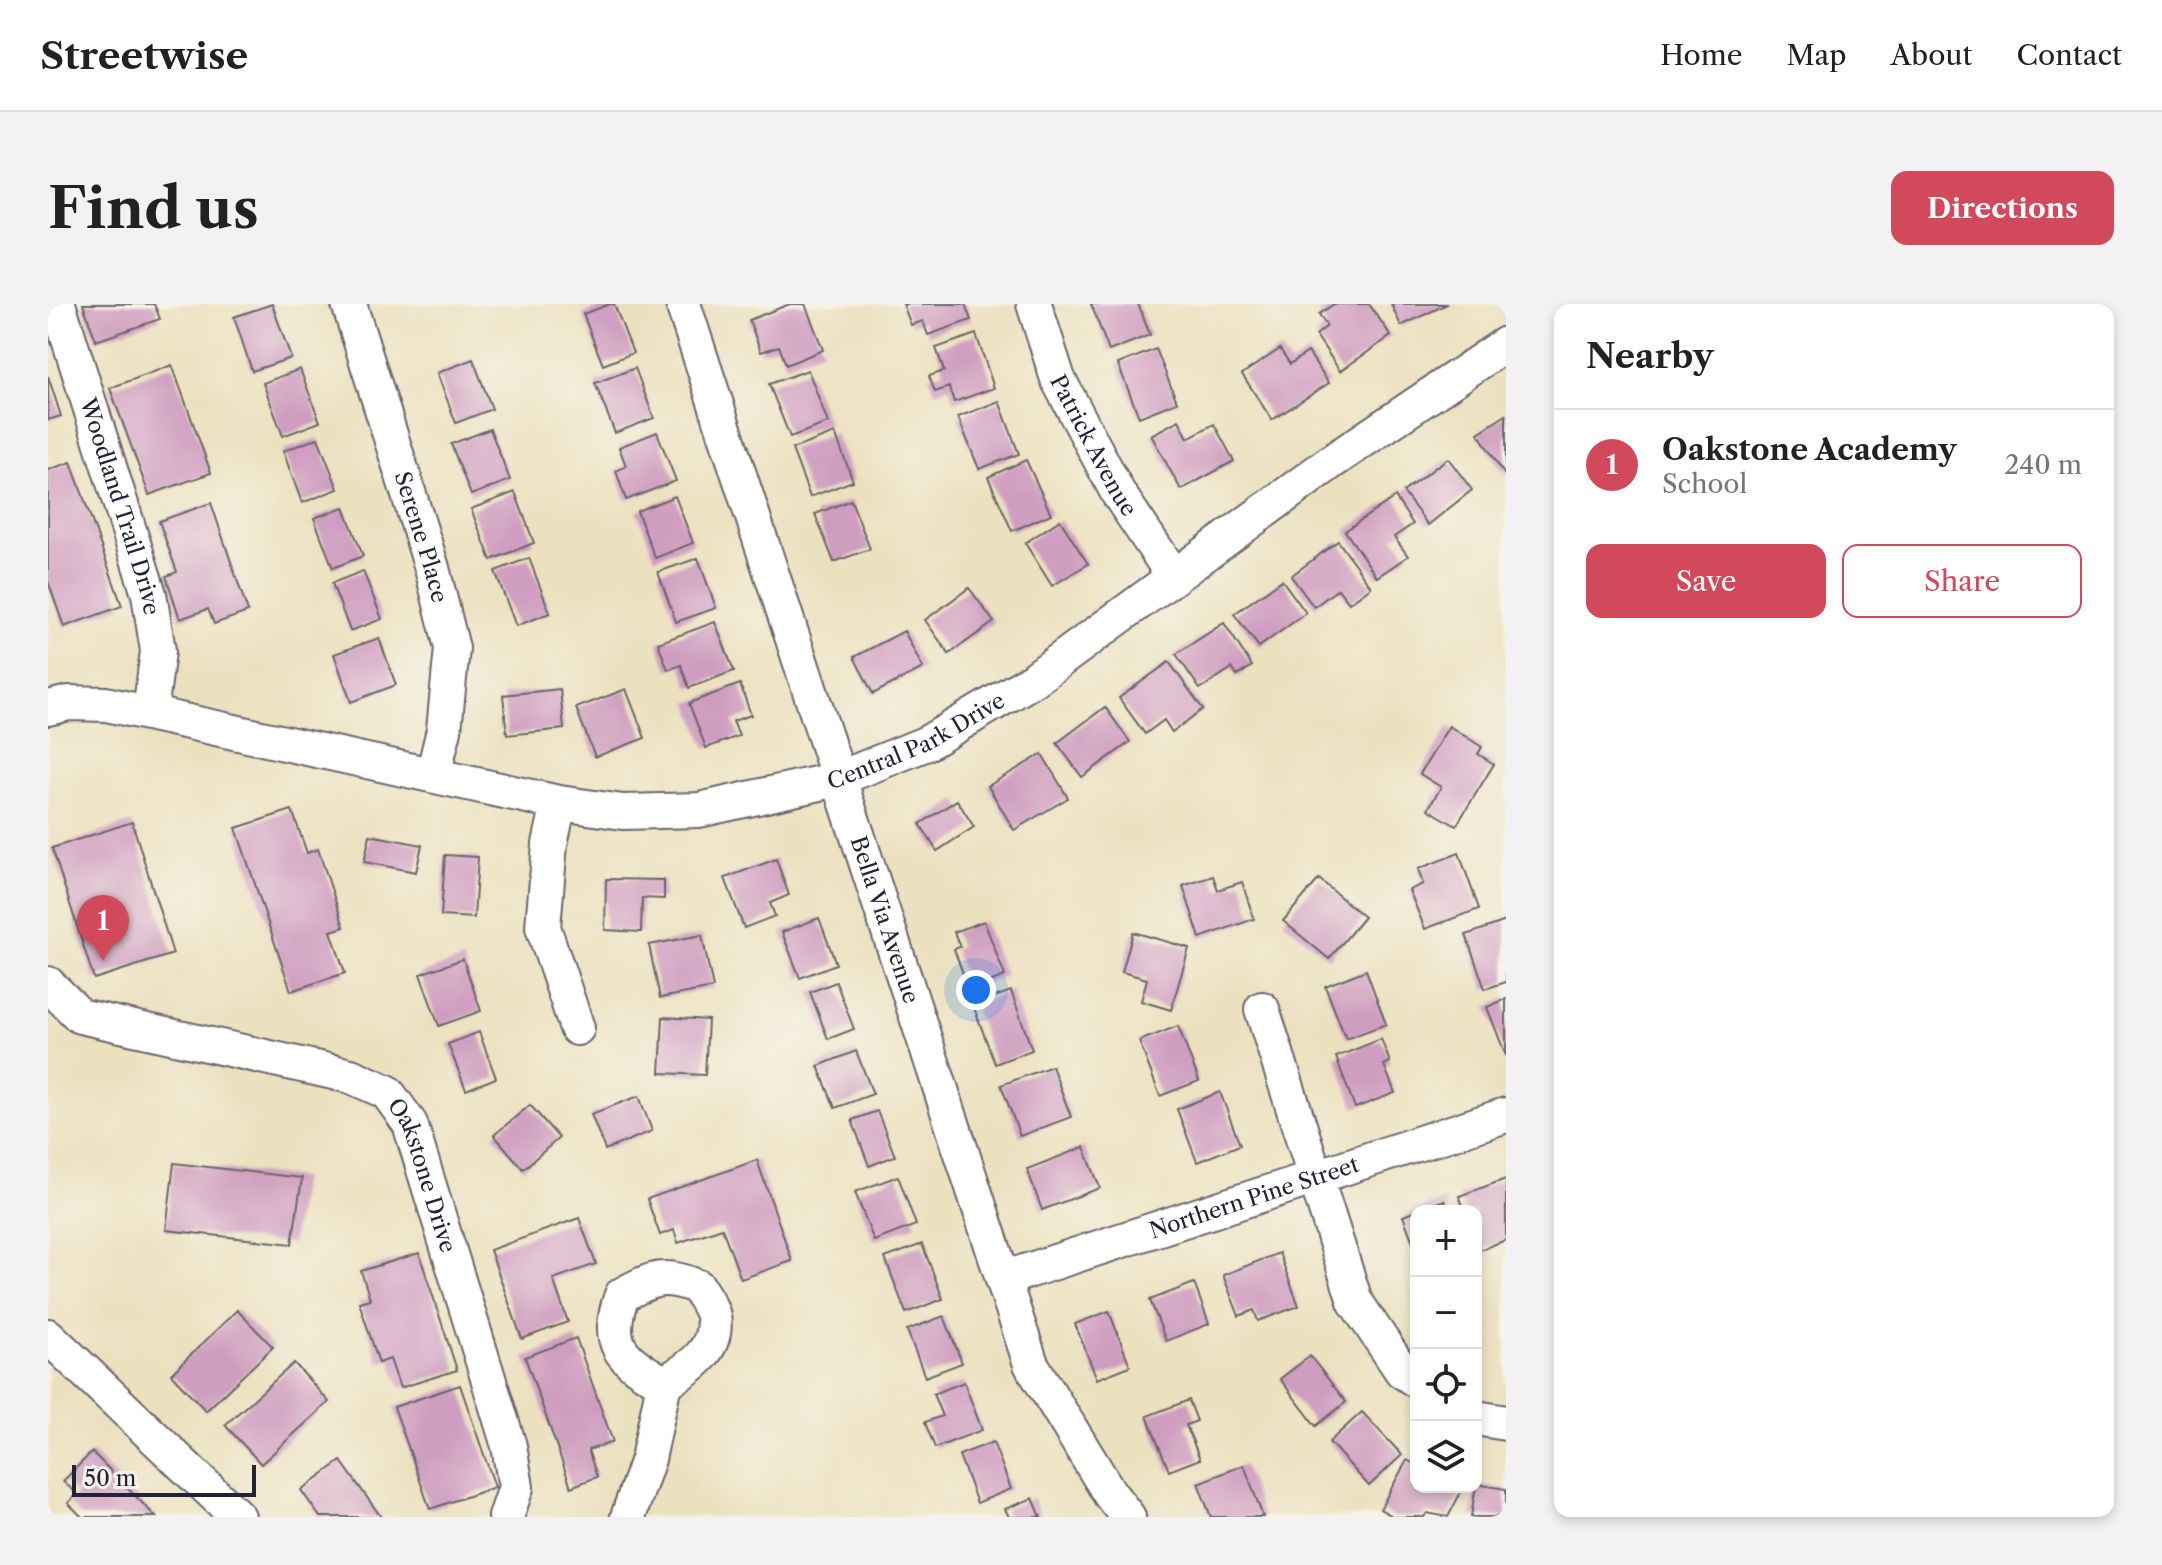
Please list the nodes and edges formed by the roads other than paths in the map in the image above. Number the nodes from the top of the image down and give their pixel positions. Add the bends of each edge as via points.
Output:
1 (58, 304) edge
2 (349, 304) edge
3 (683, 304) edge
4 (1034, 304) edge
5 (1506, 344) edge
6 (1173, 575) junction
7 (48, 708) edge
8 (150, 712) junction
9 (433, 775) junction
10 (838, 779) junction
11 (559, 803) junction
12 (48, 984) edge
13 (1262, 1009) dead end
14 (577, 1028) dead end
15 (1506, 1115) edge
16 (1315, 1178) junction
17 (1003, 1279) junction
18 (48, 1336) edge
19 (1410, 1376) edge
20 (664, 1383) dead end
21 (1482, 1419) edge
22 (1506, 1423) edge
23 (238, 1517) edge
24 (506, 1517) edge
25 (628, 1517) edge
26 (1128, 1517) edge

1 - 8 street, Woodland Trail Drive via 149,594 158,651
2 - 9 street, Serene Place via 452,648 444,730
3 - 10 street, Bella Via Avenue
4 - 6 street, Patrick Avenue via 1058,379 1118,493
5 - 6 street, Central Park Drive
6 - 10 street, Central Park Drive via 1033,680 927,743
7 - 8 street, Central Park Drive via 106,704
8 - 9 street, Central Park Drive
9 - 11 street, Central Park Drive
10 - 11 street, Central Park Drive via 699,810 623,812
10 - 17 street, Bella Via Avenue
11 - 14 street via 543,927
12 - 24 street, Oakstone Drive via 80,1016 351,1076 387,1092 410,1124 509,1446 516,1487
13 - 16 street
15 - 16 street, Northern Pine Street
16 - 17 street, Northern Pine Street
16 - 19 street via 1355,1301
17 - 26 street, Bella Via Avenue via 1031,1364
18 - 23 street
20 - 25 street via 648,1459
21 - 22 street

